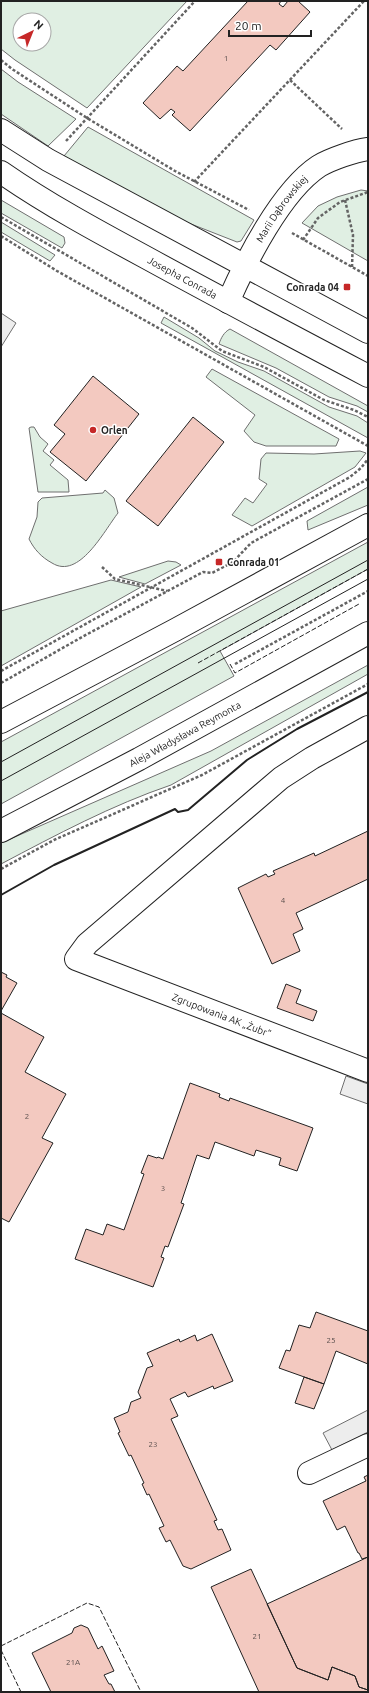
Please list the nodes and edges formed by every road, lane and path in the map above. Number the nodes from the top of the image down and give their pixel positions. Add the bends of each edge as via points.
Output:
1 (195, 1) edge
2 (364, 1) edge
3 (1, 60) edge
4 (290, 80) junction
5 (86, 118) junction
6 (1, 130) edge
7 (366, 149) edge
8 (48, 160) junction
9 (1, 172) edge
10 (194, 182) junction
11 (368, 192) edge
12 (345, 200) junction
13 (1, 217) edge
14 (271, 222) junction
15 (1, 236) edge
16 (303, 240) junction
17 (244, 265) junction
18 (352, 268) junction
19 (368, 276) edge
20 (228, 302) junction
21 (368, 332) edge
22 (368, 376) edge
23 (368, 417) edge
24 (368, 446) edge
25 (368, 459) edge
26 (368, 479) edge
27 (368, 525) edge
28 (102, 567) dead end
29 (152, 587) junction
30 (168, 591) junction
31 (368, 592) edge
32 (368, 633) edge
33 (235, 664) dead end
34 (1, 671) edge
35 (1, 683) edge
36 (368, 684) edge
37 (1, 722) edge
38 (368, 728) edge
39 (1, 831) edge
40 (1, 868) edge
41 (368, 1071) edge
42 (368, 1444) edge
43 (309, 1473) dead end

1 - 5 path
2 - 4 path
3 - 5 path
4 - 7 path
4 - 10 path
5 - 8 path
5 - 10 path
6 - 8 street
7 - 14 street, Marii Dąbrowskiej via 320,165 312,171 297,186
8 - 17 street
9 - 20 street, Josepha Conrada via 23,188 95,230
10 - 14 path
11 - 12 path
12 - 16 path via 318,218
12 - 18 path via 353,235
13 - 23 path via 192,328 222,351 264,367 324,400
14 - 16 path
14 - 17 street, Marii Dąbrowskiej
15 - 24 path via 64,275
16 - 18 path
17 - 20 street, Marii Dąbrowskiej
17 - 21 street
18 - 19 path
20 - 22 street, Josepha Conrada
25 - 29 path via 350,477
26 - 30 path via 251,543 233,562 212,573 203,572
27 - 37 street
28 - 29 path via 115,579
29 - 30 path
29 - 34 path
30 - 35 path
31 - 33 path
32 - 39 street, Aleja Władysława Reymonta via 139,759
36 - 40 path via 202,775 54,840
38 - 41 street, Zgrupowania AK „Żubr” via 281,778 87,944 76,959
42 - 43 street

